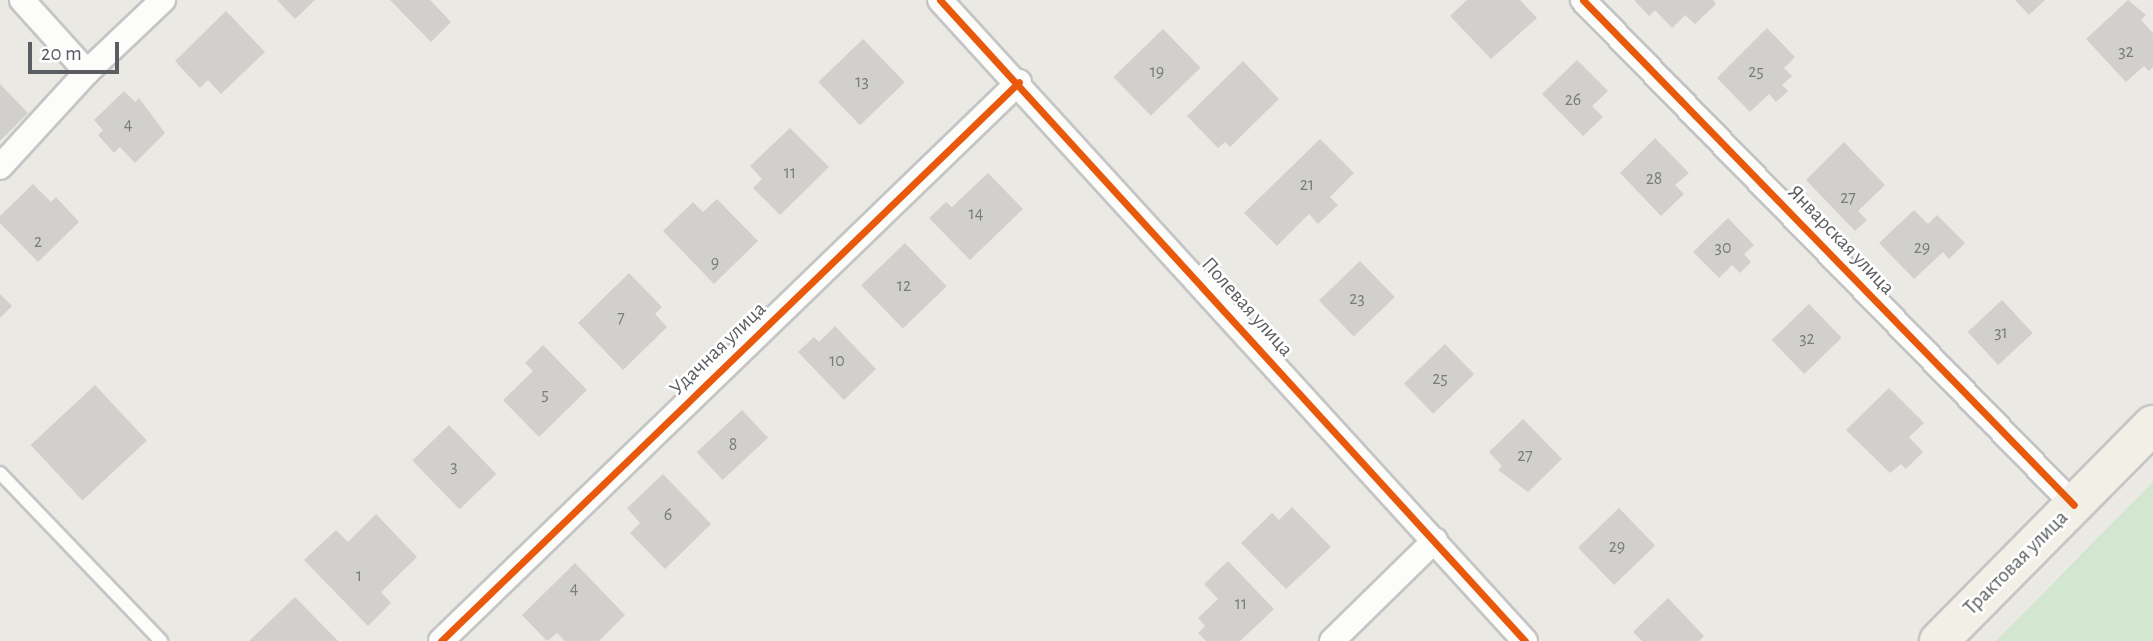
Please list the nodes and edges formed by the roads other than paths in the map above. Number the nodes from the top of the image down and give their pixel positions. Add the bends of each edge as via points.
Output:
1 (22, 0) edge
2 (163, 0) edge
3 (940, 0) edge
4 (1583, 0) edge
5 (87, 72) junction
6 (1019, 82) junction
7 (0, 167) edge
8 (2153, 425) edge
9 (0, 473) edge
10 (2074, 505) junction
11 (1435, 540) junction
12 (161, 641) edge
13 (441, 641) edge
14 (1332, 641) edge
15 (1525, 641) edge
16 (1939, 641) edge

1 - 5 street
2 - 5 street
3 - 6 street, Полевая улица
4 - 10 street, Январская улица
5 - 7 street
6 - 11 street, Полевая улица
6 - 13 street, Удачная улица
8 - 10 main road, Трактовая улица
9 - 12 lane
10 - 16 main road, Трактовая улица
11 - 14 street
11 - 15 street, Полевая улица

